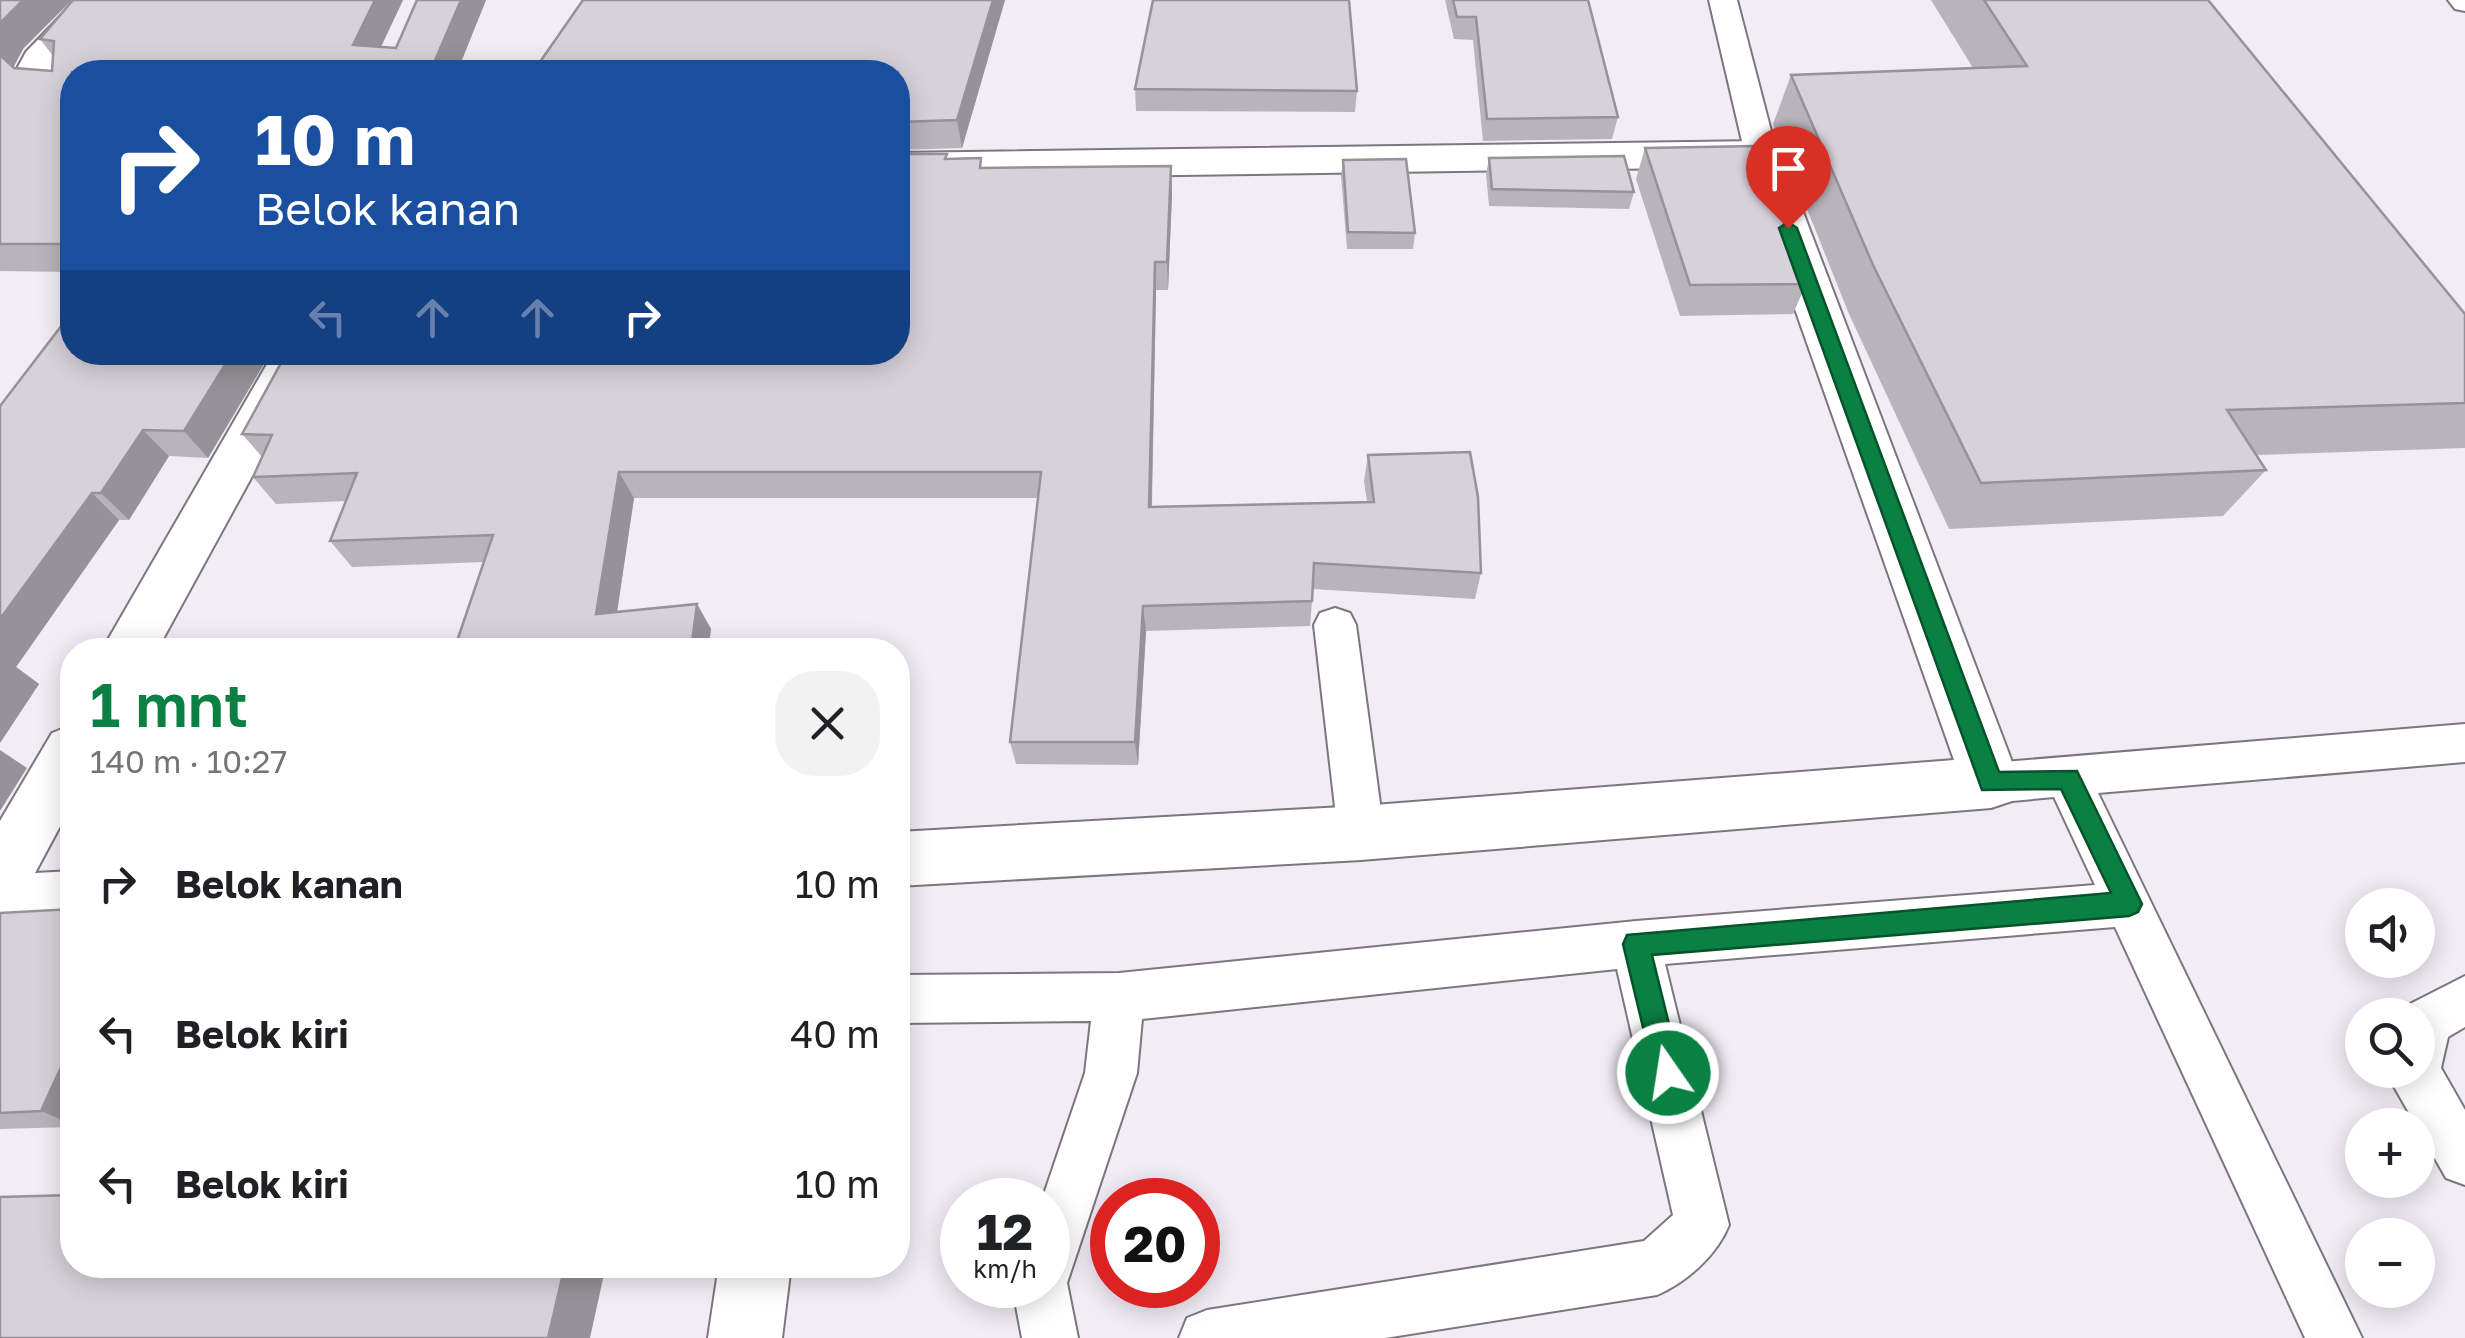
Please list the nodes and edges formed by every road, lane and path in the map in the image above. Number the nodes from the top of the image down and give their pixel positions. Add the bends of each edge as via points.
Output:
1 (96, 0) edge
2 (1724, 0) edge
3 (60, 84) edge
4 (1761, 154) junction
5 (910, 166) edge
6 (290, 365) edge
7 (1335, 625) dead end
8 (136, 638) edge
9 (2465, 743) edge
10 (60, 771) edge
11 (2068, 778) junction
12 (1991, 783) junction
13 (1361, 833) junction
14 (910, 858) edge
15 (0, 878) edge
16 (60, 900) edge
17 (0, 902) edge
18 (2129, 904) junction
19 (1636, 944) junction
20 (910, 998) edge
21 (1119, 998) junction
22 (2465, 1000) edge
23 (2435, 1017) edge
24 (2421, 1088) edge
25 (2465, 1158) edge
26 (1070, 1197) edge
27 (754, 1278) edge
28 (1044, 1308) edge
29 (744, 1338) edge
30 (1050, 1338) edge
31 (1206, 1338) edge
32 (2334, 1338) edge

1 - 3 street via 33,74
2 - 4 lane
4 - 5 street
4 - 12 street
6 - 8 street
7 - 13 lane
9 - 11 lane
10 - 15 street
11 - 12 lane
11 - 18 lane
12 - 13 street
13 - 14 street
16 - 17 street
18 - 19 lane
18 - 32 lane
19 - 21 lane
19 - 31 lane via 1702,1225 1657,1267
20 - 21 lane
21 - 26 lane via 1111,1073
22 - 23 lane
24 - 25 lane
27 - 29 street
28 - 30 lane

